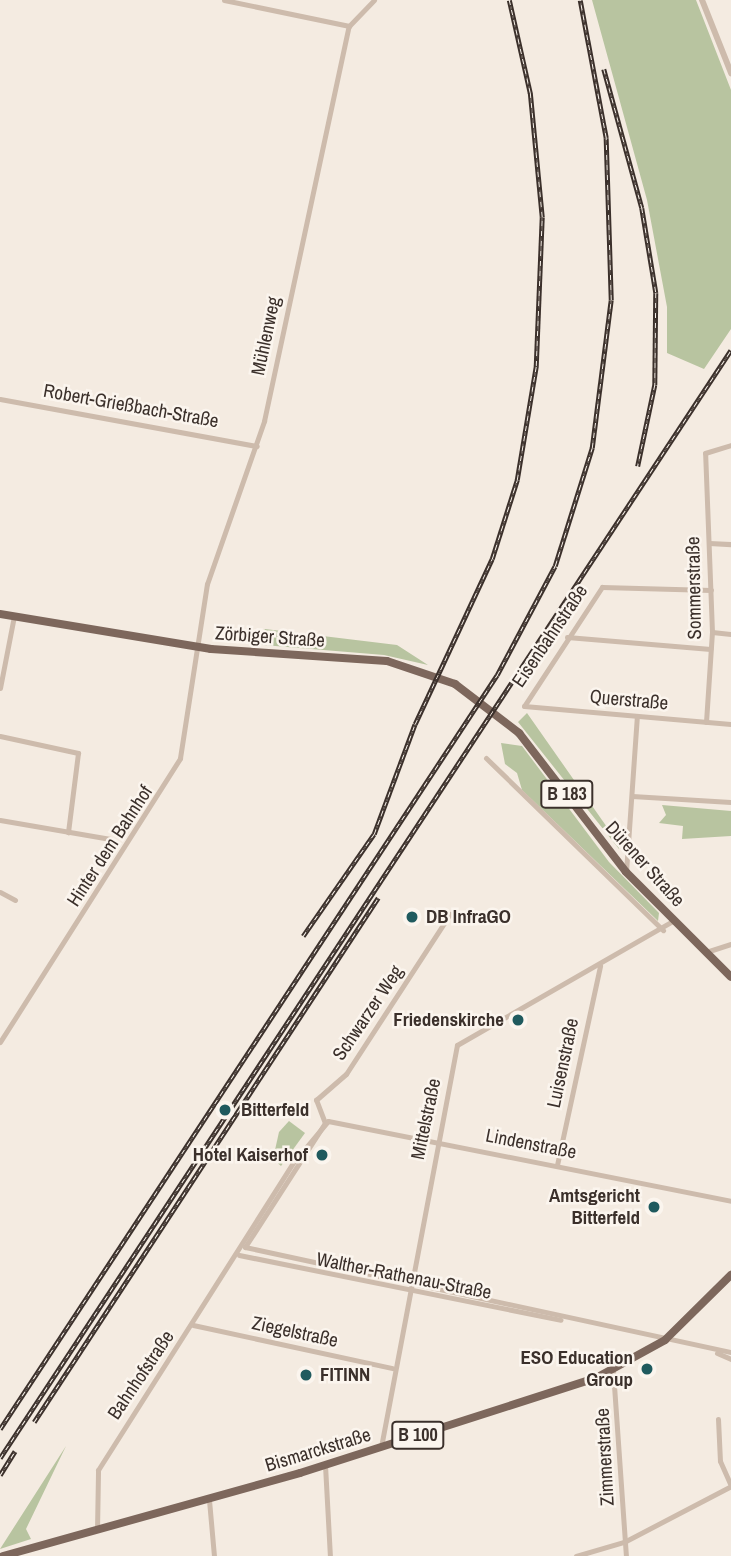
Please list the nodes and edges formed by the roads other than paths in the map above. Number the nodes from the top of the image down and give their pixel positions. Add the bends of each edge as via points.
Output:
1 (224, 0) edge
2 (374, 0) edge
3 (702, 0) edge
4 (349, 26) junction
5 (731, 72) edge
6 (0, 399) edge
7 (731, 445) edge
8 (257, 446) junction
9 (709, 543) junction
10 (731, 544) edge
11 (711, 590) junction
12 (0, 614) edge
13 (14, 616) junction
14 (712, 632) junction
15 (731, 634) edge
16 (567, 637) junction
17 (200, 648) junction
18 (711, 649) junction
19 (0, 688) edge
20 (524, 706) joint
21 (637, 716) junction
22 (706, 722) junction
23 (731, 724) edge
24 (519, 733) joint
25 (0, 736) edge
26 (486, 758) dead end
27 (632, 796) junction
28 (731, 802) edge
29 (0, 820) edge
30 (68, 832) junction
31 (110, 839) dead end
32 (629, 848) junction
33 (613, 856) junction
34 (626, 872) junction
35 (0, 892) edge
36 (15, 900) dead end
37 (450, 914) dead end
38 (674, 920) junction
39 (663, 930) junction
40 (731, 944) edge
41 (706, 952) junction
42 (600, 966) junction
43 (731, 976) edge
44 (0, 1042) edge
45 (325, 1123) junction
46 (438, 1141) junction
47 (557, 1166) junction
48 (731, 1201) edge
49 (245, 1247) junction
50 (239, 1255) junction
51 (731, 1275) edge
52 (407, 1289) junction
53 (193, 1325) junction
54 (665, 1340) junction
55 (714, 1351) junction
56 (731, 1352) edge
57 (731, 1359) edge
58 (392, 1368) junction
59 (613, 1371) junction
60 (718, 1419) dead end
61 (381, 1447) junction
62 (324, 1465) junction
63 (731, 1486) edge
64 (209, 1500) junction
65 (97, 1530) junction
66 (624, 1542) junction
67 (3, 1556) edge
68 (214, 1556) edge
69 (330, 1556) edge
70 (576, 1556) edge
71 (626, 1556) edge

1 - 4 street
2 - 4 street
3 - 5 street
4 - 8 street, Mühlenweg
6 - 8 street, Robert-Grießbach-Straße
7 - 9 street, Sommerstraße via 705,453
8 - 17 street, Mühlenweg via 207,584
9 - 10 street
9 - 11 street, Sommerstraße
11 - 14 street, Sommerstraße
11 - 16 street, Eisenbahnstraße via 607,587 598,590
12 - 13 main road, Zörbiger Straße / B 183
13 - 17 main road, Zörbiger Straße / B 183
13 - 19 street
14 - 15 street
14 - 18 street, Sommerstraße
16 - 18 street
16 - 20 street, Eisenbahnstraße
17 - 24 main road, Zörbiger Straße / B 183 via 411,666 465,689
17 - 44 street, Hinter dem Bahnhof via 172,779
18 - 22 street, Sommerstraße
20 - 21 street, Querstraße
21 - 22 street, Querstraße
21 - 27 street
22 - 23 street, Querstraße
24 - 33 main road, Dürener Straße / B 183
25 - 30 street via 75,750 80,757
26 - 39 street, Dürener Straße
27 - 28 street
27 - 32 street
29 - 30 street
30 - 31 street
32 - 33 street
32 - 34 street
33 - 34 main road, Dürener Straße / B 183
34 - 38 main road, Dürener Straße / B 183
35 - 36 street
37 - 45 street, Schwarzer Weg via 346,1074 316,1100
38 - 39 street, Mittelstraße
38 - 41 main road, Dürener Straße / B 183
39 - 42 street, Mittelstraße
40 - 41 street
41 - 43 main road, Dürener Straße / B 183
42 - 46 street, Mittelstraße via 461,1040
42 - 47 street, Luisenstraße
45 - 46 street, Lindenstraße
45 - 49 street, Bahnhofstraße via 292,1164
46 - 47 street, Lindenstraße
46 - 52 street, Mittelstraße
47 - 48 street, Lindenstraße
49 - 50 street, Bahnhofstraße
49 - 52 street, Walther-Rathenau-Straße
50 - 52 street, Walther-Rathenau-Straße
50 - 53 street, Bahnhofstraße
51 - 54 main road, Bismarckstraße / B 100
52 - 54 street, Walther-Rathenau-Straße
52 - 58 street, Mittelstraße
53 - 58 street, Ziegelstraße
53 - 65 street, Bahnhofstraße via 97,1470
54 - 55 street, Walther-Rathenau-Straße
54 - 59 main road, Bismarckstraße / B 100
55 - 56 street, Walther-Rathenau-Straße
55 - 57 street, Walther-Rathenau-Straße
58 - 61 street, Mittelstraße
59 - 61 main road, Bismarckstraße / B 100
59 - 66 street, Zimmerstraße
60 - 63 street via 720,1461
61 - 62 main road, Bismarckstraße / B 100
62 - 64 main road, Bismarckstraße / B 100
62 - 69 street
63 - 66 street
64 - 65 main road, Bismarckstraße / B 100
64 - 68 street
65 - 67 main road, Bismarckstraße / B 100
66 - 70 street
66 - 71 street, Zimmerstraße

